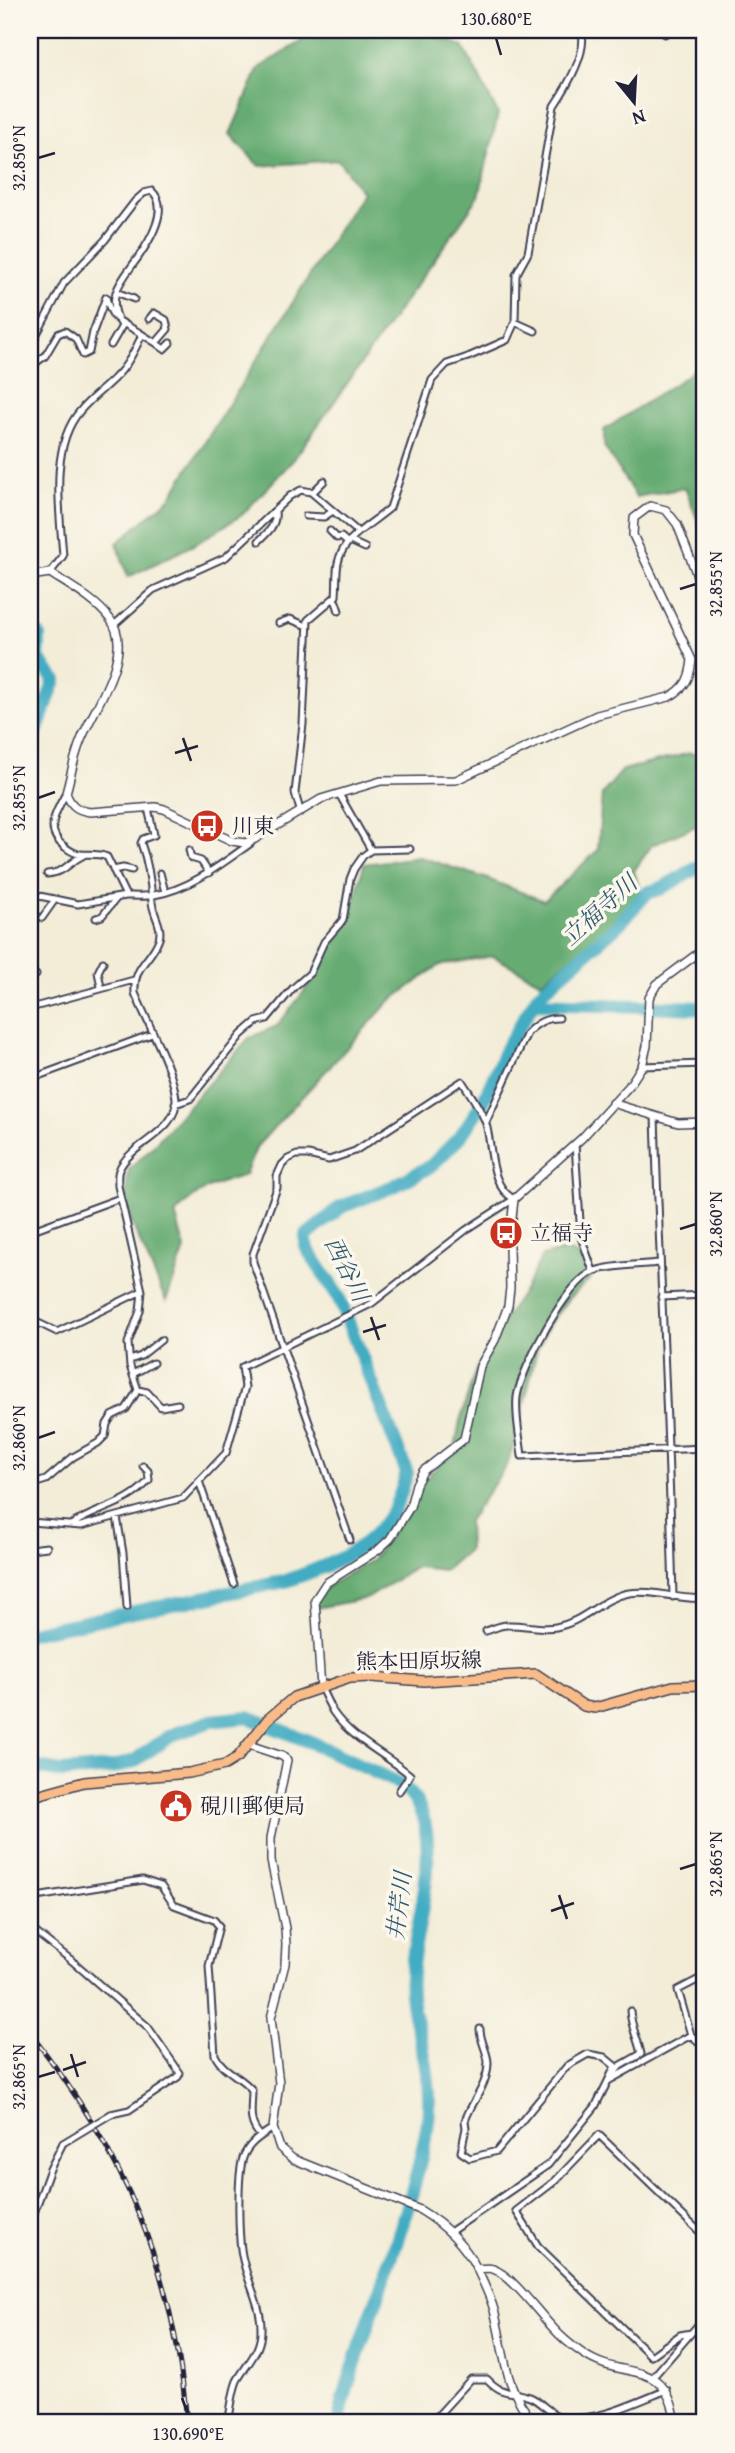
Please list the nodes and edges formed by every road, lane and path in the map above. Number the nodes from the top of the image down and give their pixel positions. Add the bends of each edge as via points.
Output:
1 (581, 30) edge
2 (116, 292) junction
3 (134, 299) dead end
4 (149, 319) dead end
5 (119, 321) junction
6 (515, 322) junction
7 (535, 331) dead end
8 (140, 333) junction
9 (156, 342) junction
10 (170, 343) dead end
11 (111, 345) dead end
12 (30, 346) edge
13 (30, 366) edge
14 (324, 481) dead end
15 (313, 492) junction
16 (275, 511) junction
17 (333, 511) junction
18 (306, 516) dead end
19 (330, 531) dead end
20 (358, 532) junction
21 (259, 541) dead end
22 (349, 542) junction
23 (365, 548) dead end
24 (50, 573) junction
25 (30, 576) edge
26 (705, 596) edge
27 (333, 600) junction
28 (339, 611) dead end
29 (279, 623) dead end
30 (114, 625) junction
31 (307, 626) junction
32 (66, 793) junction
33 (339, 793) junction
34 (148, 808) junction
35 (300, 810) junction
36 (256, 839) junction
37 (410, 849) dead end
38 (188, 850) dead end
39 (371, 850) junction
40 (86, 854) junction
41 (113, 870) junction
42 (132, 870) dead end
43 (160, 873) dead end
44 (209, 873) junction
45 (47, 874) dead end
46 (165, 892) junction
47 (30, 894) edge
48 (153, 895) junction
49 (125, 896) junction
50 (54, 901) junction
51 (117, 902) junction
52 (42, 918) dead end
53 (96, 918) dead end
54 (705, 948) edge
55 (103, 962) dead end
56 (134, 980) junction
57 (102, 987) junction
58 (30, 997) edge
59 (559, 1018) dead end
60 (152, 1034) junction
61 (705, 1064) edge
62 (642, 1066) junction
63 (30, 1079) edge
64 (612, 1103) junction
65 (175, 1104) junction
66 (655, 1116) junction
67 (486, 1122) junction
68 (705, 1122) edge
69 (575, 1144) junction
70 (120, 1198) junction
71 (514, 1199) junction
72 (30, 1231) edge
73 (659, 1263) junction
74 (593, 1271) junction
75 (142, 1291) junction
76 (705, 1295) edge
77 (661, 1297) junction
78 (30, 1319) edge
79 (161, 1340) dead end
80 (282, 1346) junction
81 (130, 1360) junction
82 (153, 1363) dead end
83 (133, 1374) junction
84 (138, 1390) junction
85 (178, 1404) dead end
86 (705, 1448) edge
87 (669, 1450) junction
88 (144, 1466) dead end
89 (199, 1481) junction
90 (30, 1485) edge
91 (117, 1517) junction
92 (30, 1522) edge
93 (71, 1525) junction
94 (350, 1540) dead end
95 (47, 1547) dead end
96 (30, 1549) edge
97 (234, 1584) dead end
98 (673, 1597) junction
99 (705, 1598) edge
100 (127, 1606) dead end
101 (486, 1631) dead end
102 (705, 1685) edge
103 (321, 1688) junction
104 (249, 1745) junction
105 (399, 1791) dead end
106 (30, 1797) edge
107 (30, 1898) edge
108 (30, 1928) edge
109 (705, 1976) edge
110 (630, 2011) dead end
111 (480, 2029) dead end
112 (691, 2035) junction
113 (705, 2048) edge
114 (608, 2081) junction
115 (273, 2128) junction
116 (261, 2136) junction
117 (30, 2224) edge
118 (450, 2232) junction
119 (705, 2236) edge
120 (477, 2269) junction
121 (705, 2317) edge
122 (691, 2333) junction
123 (653, 2377) junction
124 (667, 2390) junction
125 (514, 2391) junction
126 (228, 2423) edge
127 (431, 2423) edge
128 (535, 2423) edge
129 (676, 2423) edge

1 - 6 street via 580,55 554,106 528,253 516,275
2 - 3 street
2 - 5 street via 113,303
2 - 12 street via 156,224 160,203 152,191 135,201 65,283
4 - 9 street via 154,313 166,320 168,329
5 - 8 street
5 - 11 street via 122,326
5 - 13 street via 110,313 106,297 89,352 83,355 76,339 65,331 58,334 45,356
6 - 7 street
6 - 20 street via 507,340 437,372 390,508
8 - 9 street
8 - 24 street via 122,370 68,428 61,451 63,556
9 - 10 street via 164,349
14 - 15 street
15 - 16 street via 301,490
15 - 17 street
16 - 21 street via 272,528
16 - 30 street via 226,557 153,590
17 - 18 street via 324,517
17 - 20 street
19 - 22 street
20 - 22 street
22 - 23 street
22 - 27 street via 338,561
24 - 25 street
24 - 30 street via 97,606
26 - 33 street via 677,524 666,510 650,506 634,518 633,535 692,660 688,681 679,692 597,715 456,780 381,782
27 - 28 street
27 - 31 street via 308,620
29 - 31 street via 290,619
30 - 32 street via 114,674 81,739
31 - 35 street via 295,793
32 - 34 street via 73,806 83,811
32 - 40 street via 52,819 52,830 67,849
33 - 35 street
33 - 39 street
34 - 36 street via 164,809 232,841
34 - 48 street via 154,835 141,843
35 - 36 street
36 - 44 street
37 - 39 street
38 - 44 street
39 - 65 street via 354,869 343,920 324,942 310,973 267,1019 242,1035 190,1099
40 - 41 street via 107,857
40 - 45 street via 61,873
41 - 42 street
41 - 49 street
43 - 46 street
44 - 46 street
46 - 48 street
47 - 50 street
48 - 49 street
48 - 56 street via 158,941
49 - 51 street
50 - 51 street
50 - 52 street
51 - 53 street
54 - 62 street via 657,984 649,998
55 - 57 street via 98,972
56 - 57 street
56 - 60 street
57 - 58 street via 34,1007
59 - 67 street via 547,1018 527,1033
60 - 63 street
60 - 65 street via 169,1072
61 - 62 street
62 - 64 street
64 - 66 street
64 - 69 street
65 - 70 street via 168,1122 119,1170
66 - 68 street via 678,1123
66 - 73 street
67 - 71 street via 494,1171 506,1195
67 - 80 street via 462,1081 355,1151 329,1160 298,1155 282,1165 253,1254
69 - 71 street
69 - 74 street via 581,1237
70 - 72 street
70 - 75 street
71 - 80 street via 371,1304
71 - 103 street via 508,1307 481,1366 464,1439 423,1471 410,1507 390,1539 318,1593
73 - 74 street
73 - 77 street
74 - 87 street via 570,1292 541,1334 517,1394 522,1456
75 - 78 street via 57,1332
75 - 81 street via 141,1311 128,1343
76 - 77 street
77 - 87 street
79 - 81 street
80 - 89 street via 242,1367 245,1387 226,1453
80 - 94 street
81 - 83 street
82 - 83 street
83 - 84 street
84 - 85 street via 147,1392 161,1407
84 - 90 street via 125,1409 112,1416 99,1443 46,1480
86 - 87 street
87 - 98 street
88 - 93 street via 149,1480 142,1489
89 - 91 street via 184,1498
89 - 97 street
91 - 93 street
91 - 100 street
92 - 93 street
95 - 96 street
98 - 99 street
98 - 101 street via 629,1593 607,1600 578,1621 555,1628 505,1625
102 - 103 main road, 熊本田原坂線 via 673,1686 595,1708 584,1706 536,1674 424,1681 371,1676
103 - 104 main road, 熊本田原坂線 via 295,1696 268,1719
103 - 105 street via 344,1724 410,1775
104 - 106 main road, 熊本田原坂線 via 238,1757 211,1770 84,1782
104 - 115 street via 287,1760 271,1838 286,1945 271,2018 279,2083
107 - 116 street via 143,1880 162,1886 174,1905 214,1920 219,1926 209,1966 215,2055 252,2090 250,2116
108 - 117 street, bridge via 148,2027 180,2073 129,2110 111,2113 62,2143
109 - 112 street via 678,1990
110 - 114 street via 641,2054 620,2066
111 - 114 street via 487,2076 465,2121 461,2152 470,2158 497,2151 567,2066 588,2054 604,2057 615,2066
112 - 113 street
112 - 114 street
114 - 118 street via 595,2107 548,2165
115 - 116 street
115 - 118 street via 280,2148 293,2159 420,2210
116 - 126 street via 243,2158 239,2226 242,2259 261,2330 259,2345 237,2382
118 - 120 street
119 - 122 street via 600,2135 555,2181 516,2211 538,2246 650,2356 680,2335
120 - 123 street via 492,2268 504,2276 582,2353
120 - 125 street via 494,2310 502,2359
121 - 122 street
122 - 123 street
123 - 124 street
124 - 125 street via 616,2409 575,2417 561,2417
124 - 129 street
125 - 127 street via 497,2389 487,2379 471,2379
125 - 128 street

